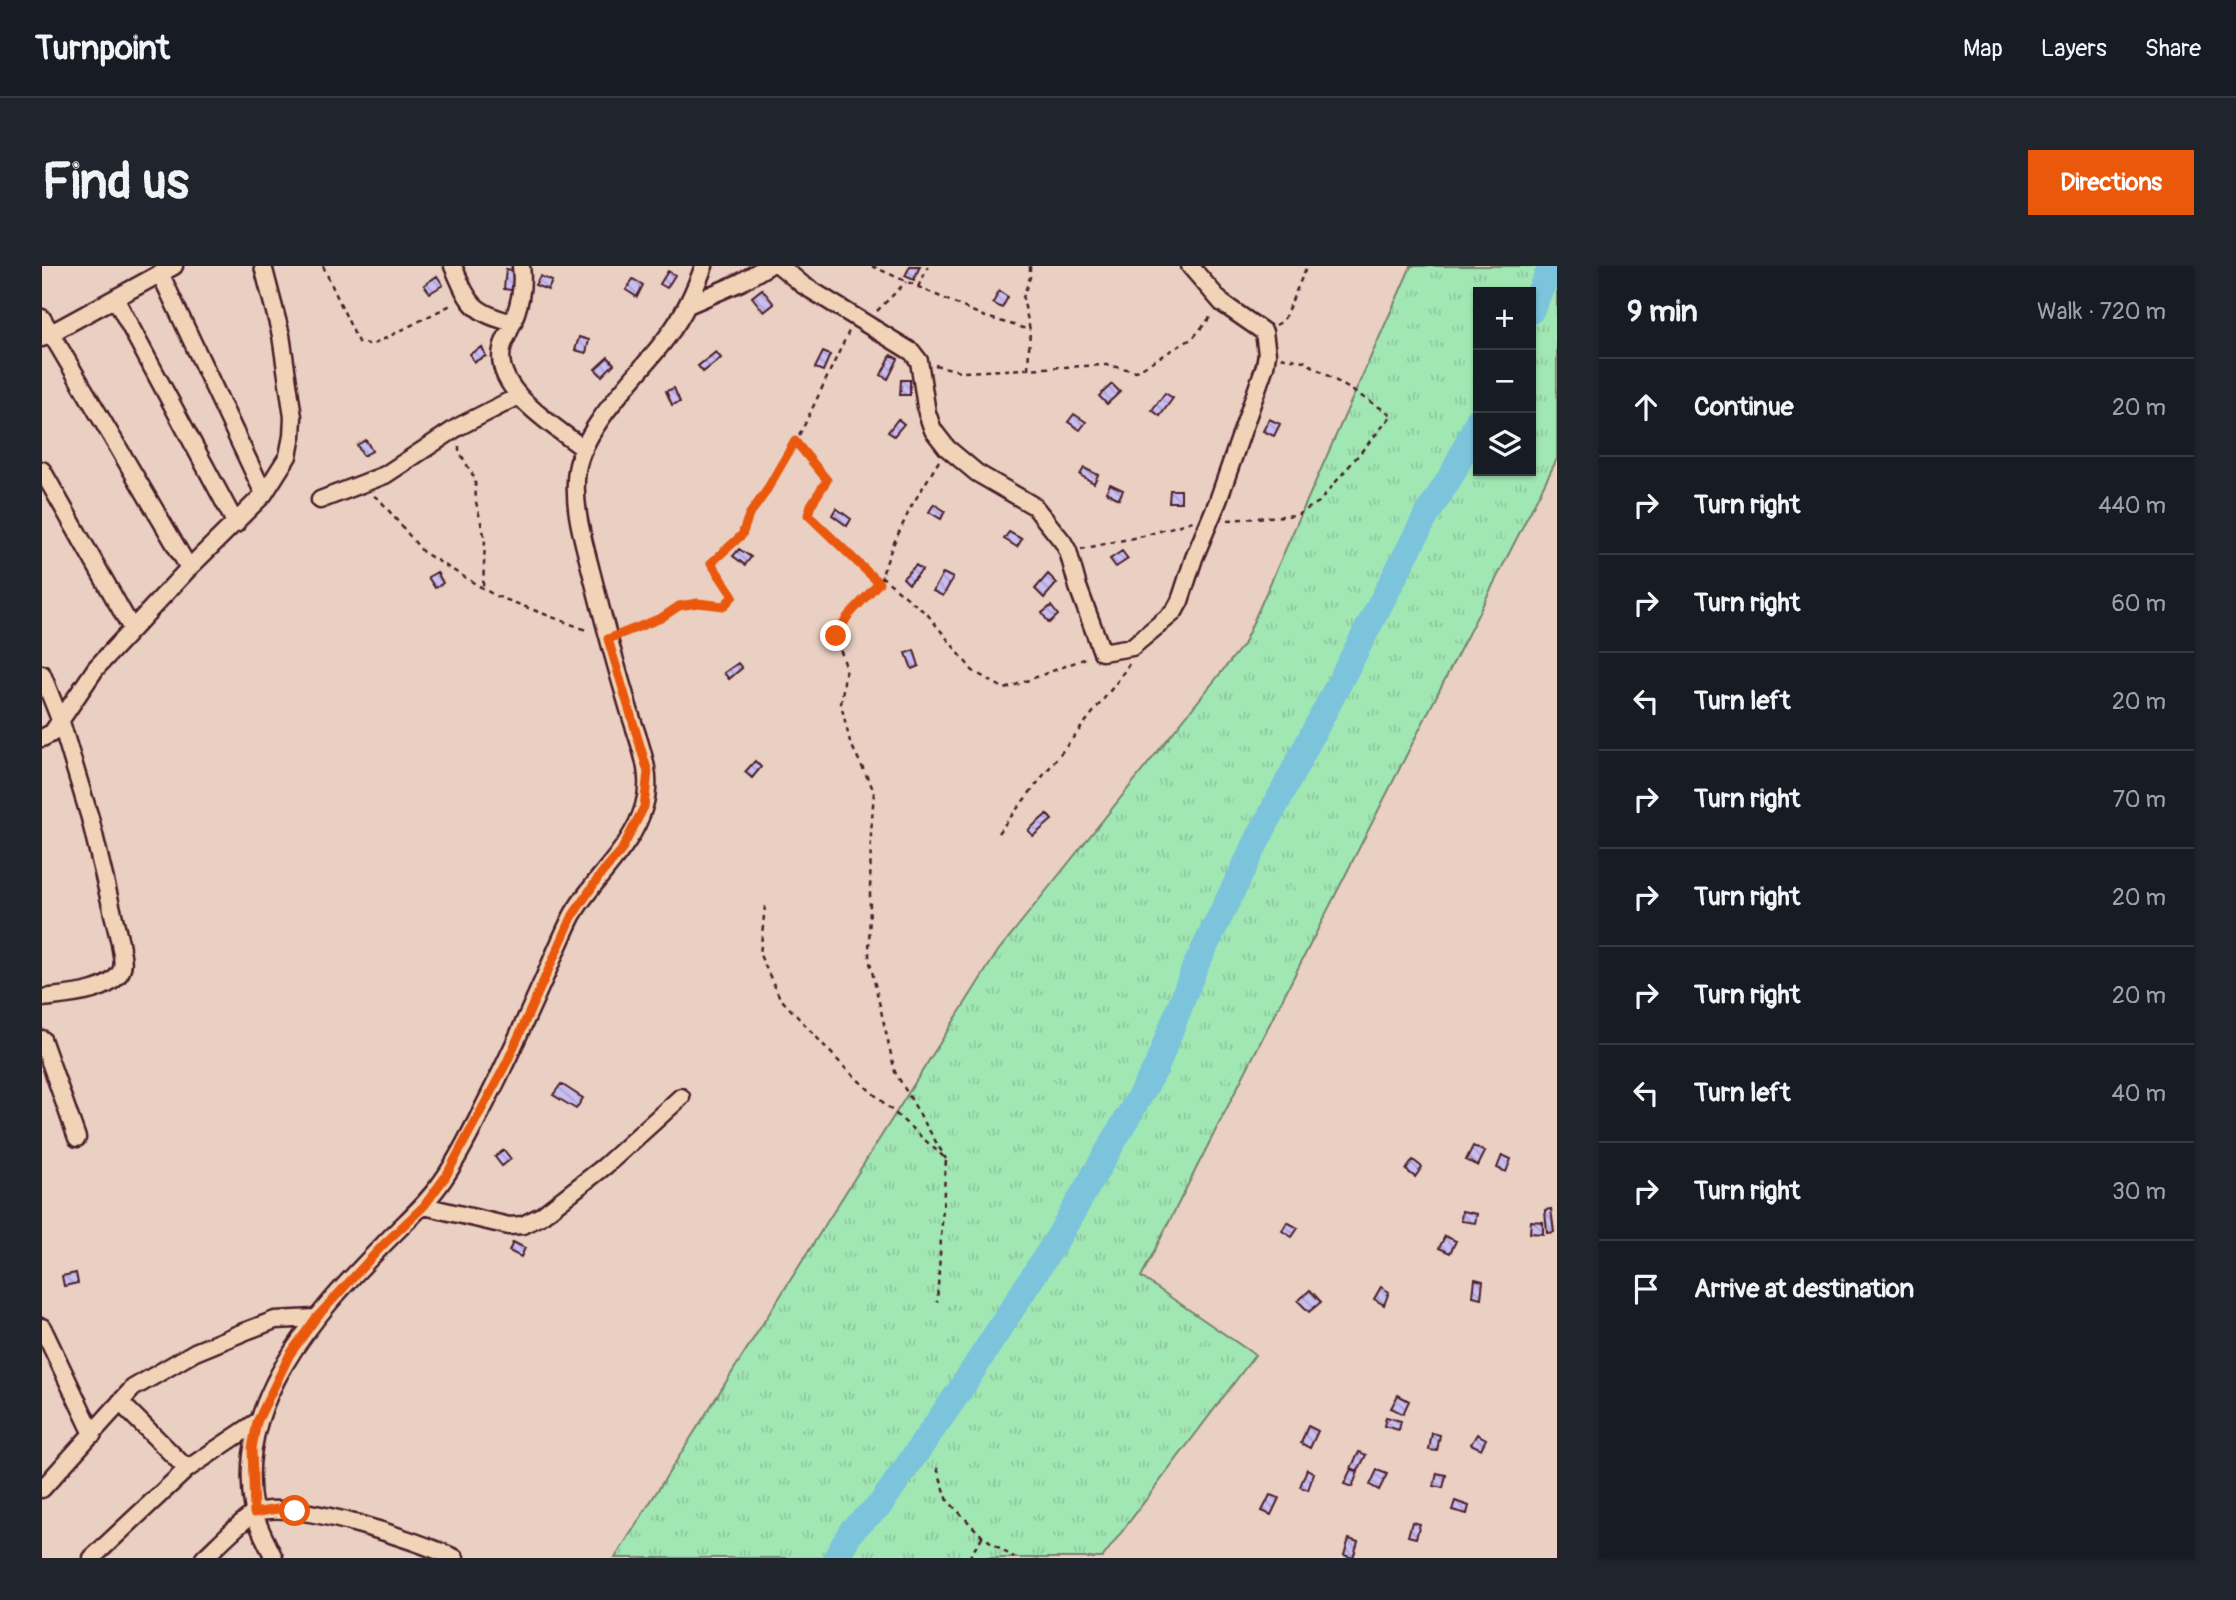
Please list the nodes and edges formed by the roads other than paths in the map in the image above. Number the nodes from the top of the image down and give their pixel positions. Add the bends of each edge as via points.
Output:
1 (263, 266) edge
2 (453, 266) edge
3 (520, 266) edge
4 (704, 266) edge
5 (768, 266) edge
6 (780, 266) edge
7 (1190, 266) edge
8 (167, 270) edge
9 (116, 298) junction
10 (690, 304) junction
11 (42, 318) edge
12 (513, 323) junction
13 (47, 335) edge
14 (517, 397) junction
15 (584, 449) junction
16 (42, 470) edge
17 (264, 494) junction
18 (320, 500) dead end
19 (236, 524) junction
20 (189, 568) junction
21 (132, 629) junction
22 (42, 674) edge
23 (61, 722) junction
24 (42, 738) edge
25 (42, 998) edge
26 (42, 1039) edge
27 (681, 1097) dead end
28 (77, 1138) dead end
29 (424, 1206) junction
30 (316, 1318) junction
31 (42, 1327) edge
32 (120, 1402) junction
33 (257, 1422) junction
34 (93, 1434) junction
35 (187, 1469) junction
36 (42, 1489) edge
37 (254, 1513) junction
38 (92, 1558) edge
39 (204, 1558) edge
40 (274, 1558) edge
41 (455, 1558) edge

1 - 17 street via 281,335 293,417 288,456
2 - 12 street via 467,297 484,314
3 - 12 street via 523,285
4 - 10 street
5 - 10 street
6 - 7 street via 912,352 919,361 933,430 947,448 977,473 1034,506 1068,551 1102,652 1132,647 1174,612 1211,522 1267,354 1264,332 1222,303
8 - 9 street
8 - 17 street
9 - 13 street
9 - 19 street
10 - 15 street via 605,414
11 - 13 street
12 - 14 street via 502,360
13 - 20 street
14 - 15 street
14 - 18 street via 458,427 385,475
15 - 29 street via 577,470 577,513 648,772 644,807 621,851 573,915 507,1062 468,1138
16 - 21 street
17 - 19 street
19 - 20 street
20 - 21 street
21 - 23 street via 96,667
22 - 23 street
23 - 24 street
23 - 25 street via 90,818 123,962 121,971 85,993
26 - 28 street
27 - 29 street via 605,1166 523,1225 509,1226
29 - 30 street
30 - 32 street via 275,1320 194,1352 132,1388
30 - 33 street via 290,1354
31 - 34 street
32 - 34 street
32 - 35 street
33 - 35 street
33 - 37 street via 252,1448
34 - 36 street
35 - 38 street
37 - 39 street
37 - 40 street
37 - 41 street via 277,1509 368,1527

